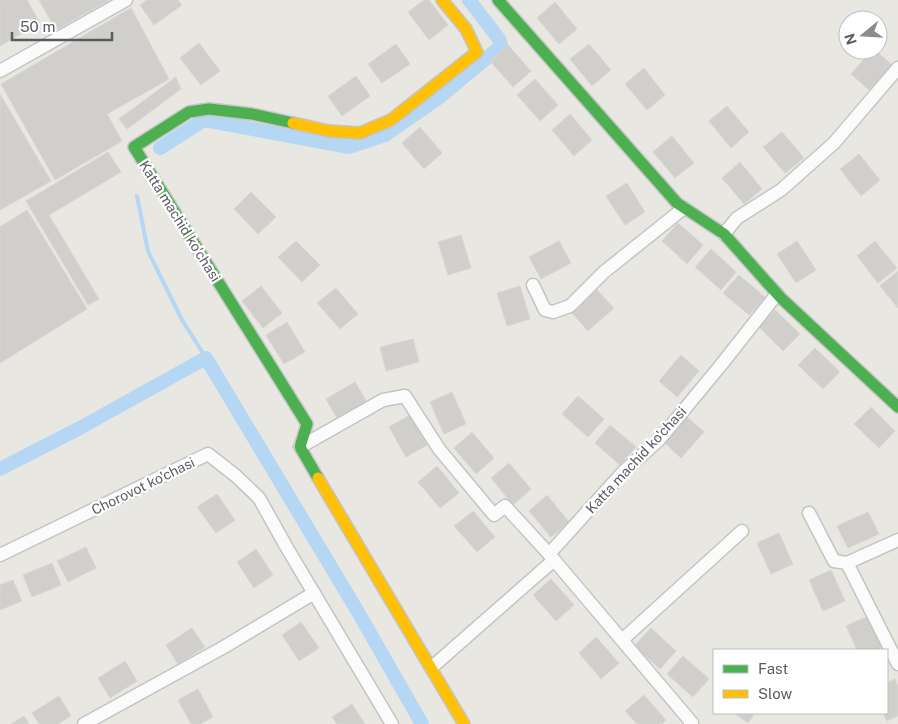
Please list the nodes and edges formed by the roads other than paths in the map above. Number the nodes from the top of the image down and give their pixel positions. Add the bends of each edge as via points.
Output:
1 (126, 0) edge
2 (442, 0) edge
3 (498, 0) edge
4 (898, 68) edge
5 (0, 71) edge
6 (684, 208) junction
7 (724, 234) junction
8 (533, 285) dead end
9 (777, 294) junction
10 (898, 407) edge
11 (300, 447) junction
12 (809, 513) dead end
13 (742, 531) dead end
14 (898, 540) edge
15 (0, 555) edge
16 (551, 557) junction
17 (847, 563) junction
18 (314, 593) junction
19 (622, 640) junction
20 (898, 664) edge
21 (431, 668) junction
22 (84, 724) edge
23 (392, 724) edge
24 (464, 724) edge
25 (690, 724) edge

1 - 5 street
2 - 11 street, Katta machid ko'chasi via 466,29 477,52 391,120 360,133 329,131 252,114 209,109 189,112 134,147 307,424
3 - 6 street
4 - 7 street via 834,144 781,190 737,218
6 - 7 street
6 - 8 street via 604,272 570,306 553,312 545,310
7 - 9 street
9 - 10 street
9 - 16 street, Katta machid ko'chasi via 659,440 624,471
11 - 16 street via 383,400 405,396 439,449 494,514 505,506
11 - 21 street
12 - 17 street via 834,561
13 - 19 street
14 - 17 street
15 - 18 street, Chorovot ko'chasi via 208,454 259,498
16 - 19 street
16 - 21 street, Katta machid ko'chasi
17 - 20 street
18 - 22 street
18 - 23 street, Chorovot ko'chasi
19 - 25 street
21 - 24 street

